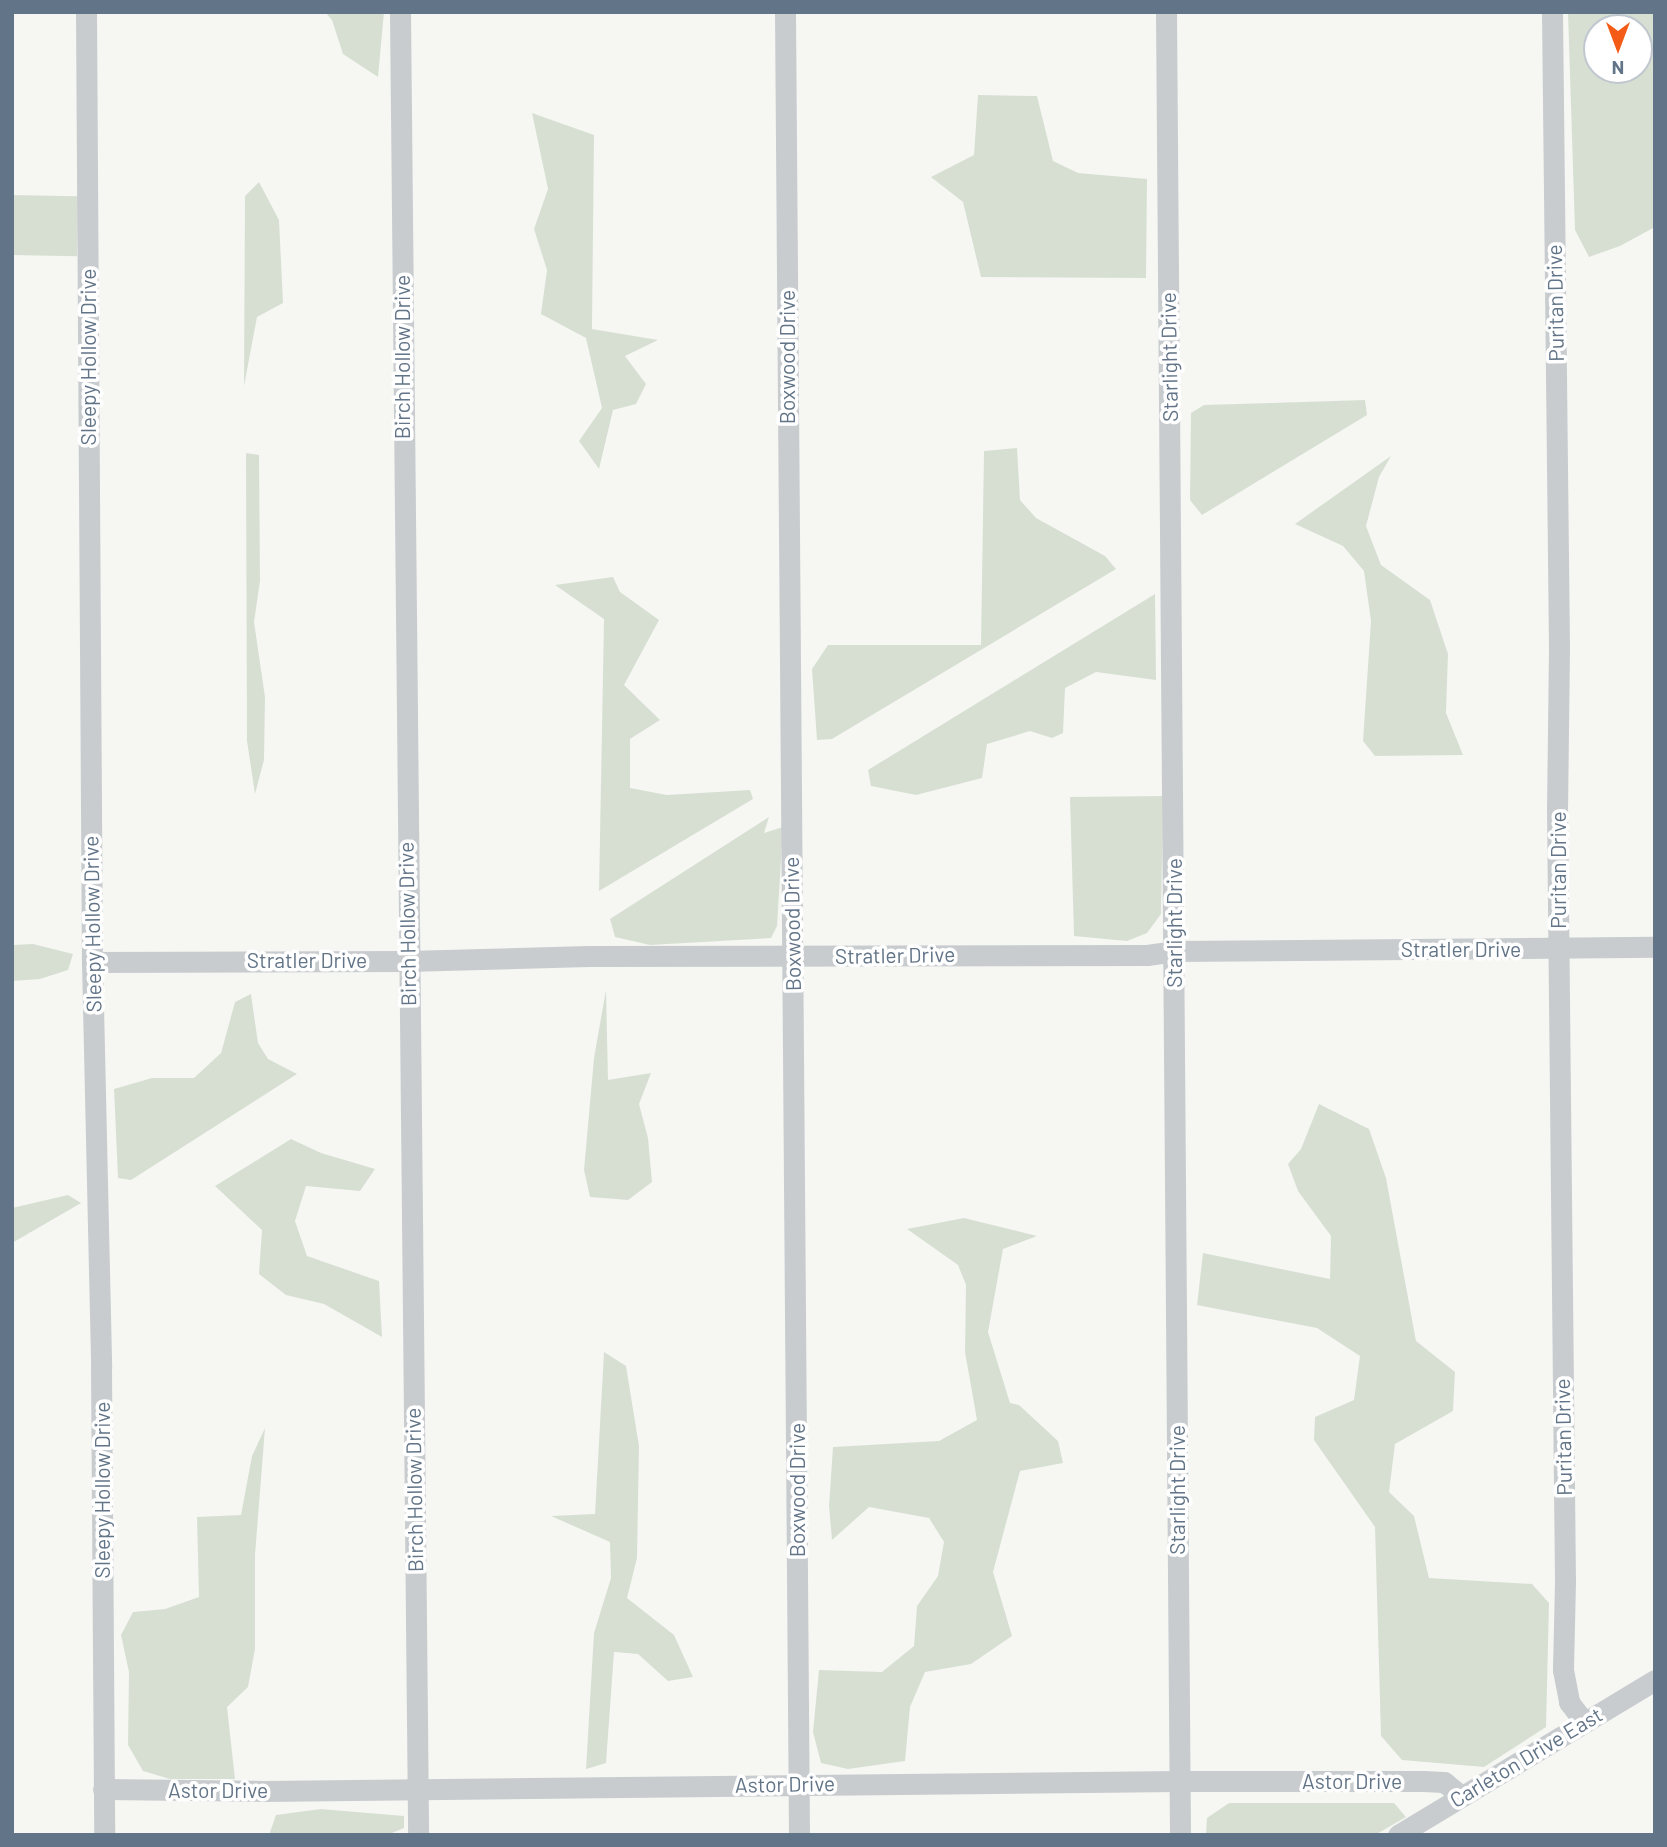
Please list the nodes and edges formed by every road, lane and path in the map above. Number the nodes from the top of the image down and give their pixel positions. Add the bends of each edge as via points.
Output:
1 (86, 12) edge
2 (400, 12) edge
3 (785, 12) edge
4 (1166, 12) edge
5 (1552, 12) edge
6 (1655, 947) edge
7 (1558, 948) junction
8 (1174, 951) junction
9 (792, 956) junction
10 (407, 961) junction
11 (92, 962) junction
12 (1655, 1680) edge
13 (1584, 1722) junction
14 (1179, 1781) junction
15 (799, 1784) junction
16 (418, 1788) junction
17 (103, 1789) junction
18 (1461, 1797) junction
19 (104, 1835) edge
20 (418, 1835) edge
21 (799, 1835) edge
22 (1180, 1835) edge
23 (1398, 1835) edge

1 - 11 street, Sleepy Hollow Drive
2 - 10 street, Birch Hollow Drive
3 - 9 street, Boxwood Drive
4 - 8 street, Starlight Drive
5 - 7 street, Puritan Drive
6 - 7 street, Stratler Drive
7 - 8 street, Stratler Drive
7 - 13 street, Puritan Drive via 1563,1670 1569,1702
8 - 9 street, Stratler Drive via 1147,955
8 - 14 street, Starlight Drive
9 - 10 street, Stratler Drive
9 - 15 street, Boxwood Drive
10 - 11 street, Stratler Drive
10 - 16 street, Birch Hollow Drive
11 - 17 street, Sleepy Hollow Drive via 101,1368
12 - 13 street, Carleton Drive East
13 - 18 street, Carleton Drive East
14 - 15 street, Astor Drive
14 - 18 street, Astor Drive via 1444,1782
14 - 22 street, Starlight Drive
15 - 16 street, Astor Drive
15 - 21 street, Boxwood Drive
16 - 17 street, Astor Drive
16 - 20 street, Birch Hollow Drive
17 - 19 street, Sleepy Hollow Drive
18 - 23 street, Carleton Drive East

